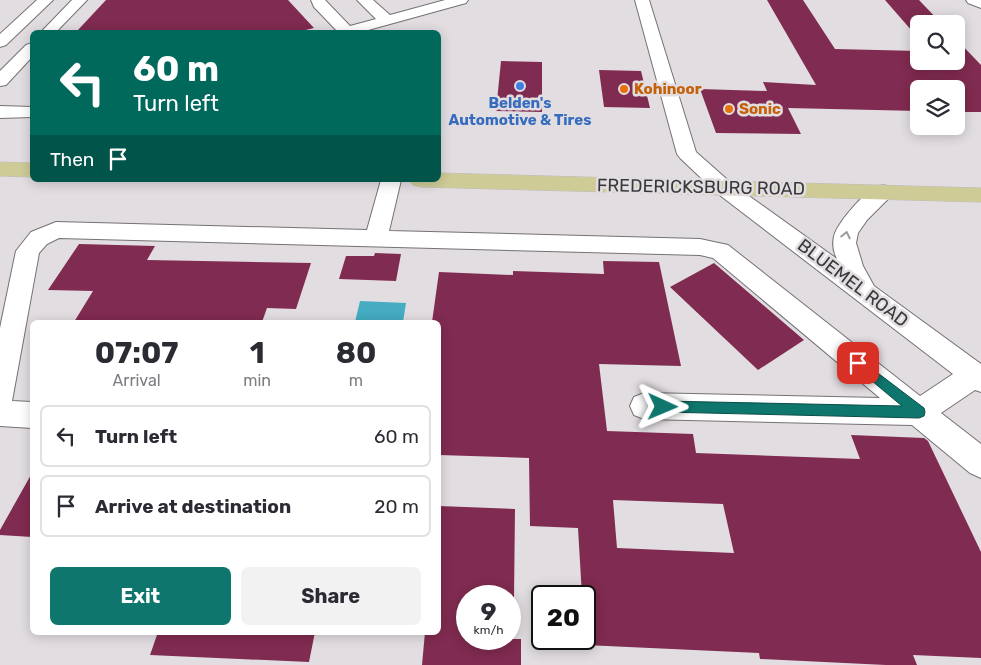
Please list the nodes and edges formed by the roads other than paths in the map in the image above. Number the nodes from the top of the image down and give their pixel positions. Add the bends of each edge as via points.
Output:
1 (46, 0) edge
2 (80, 0) edge
3 (318, 0) edge
4 (364, 0) edge
5 (461, 0) edge
6 (642, 0) edge
7 (973, 0) edge
8 (981, 4) edge
9 (387, 20) junction
10 (50, 30) edge
11 (344, 30) edge
12 (353, 30) edge
13 (0, 42) edge
14 (26, 61) edge
15 (0, 81) edge
16 (0, 112) edge
17 (30, 112) edge
18 (30, 170) edge
19 (3, 172) edge
20 (441, 181) edge
21 (390, 182) edge
22 (724, 188) junction
23 (884, 192) junction
24 (981, 195) edge
25 (376, 239) junction
26 (868, 294) junction
27 (977, 377) edge
28 (0, 396) edge
29 (644, 406) dead end
30 (919, 412) junction
31 (0, 413) edge
32 (30, 415) edge
33 (981, 463) edge

1 - 13 street
2 - 10 street
3 - 11 street
4 - 9 street
5 - 9 street
6 - 22 street, BLUEMEL ROAD via 687,154
7 - 8 street
9 - 12 street
14 - 15 street
16 - 17 street
18 - 19 main road
20 - 22 main road, FREDERICKSBURG ROAD
21 - 25 street
22 - 23 main road, FREDERICKSBURG ROAD
22 - 26 street, BLUEMEL ROAD
23 - 24 main road, FREDERICKSBURG ROAD
26 -> 23 street via 846,256 847,228
25 - 28 street via 56,230 39,238 28,251
25 - 30 street via 700,247 720,251
26 - 27 street, BLUEMEL ROAD
27 - 30 street
29 - 30 street
30 - 33 street
31 - 32 street

